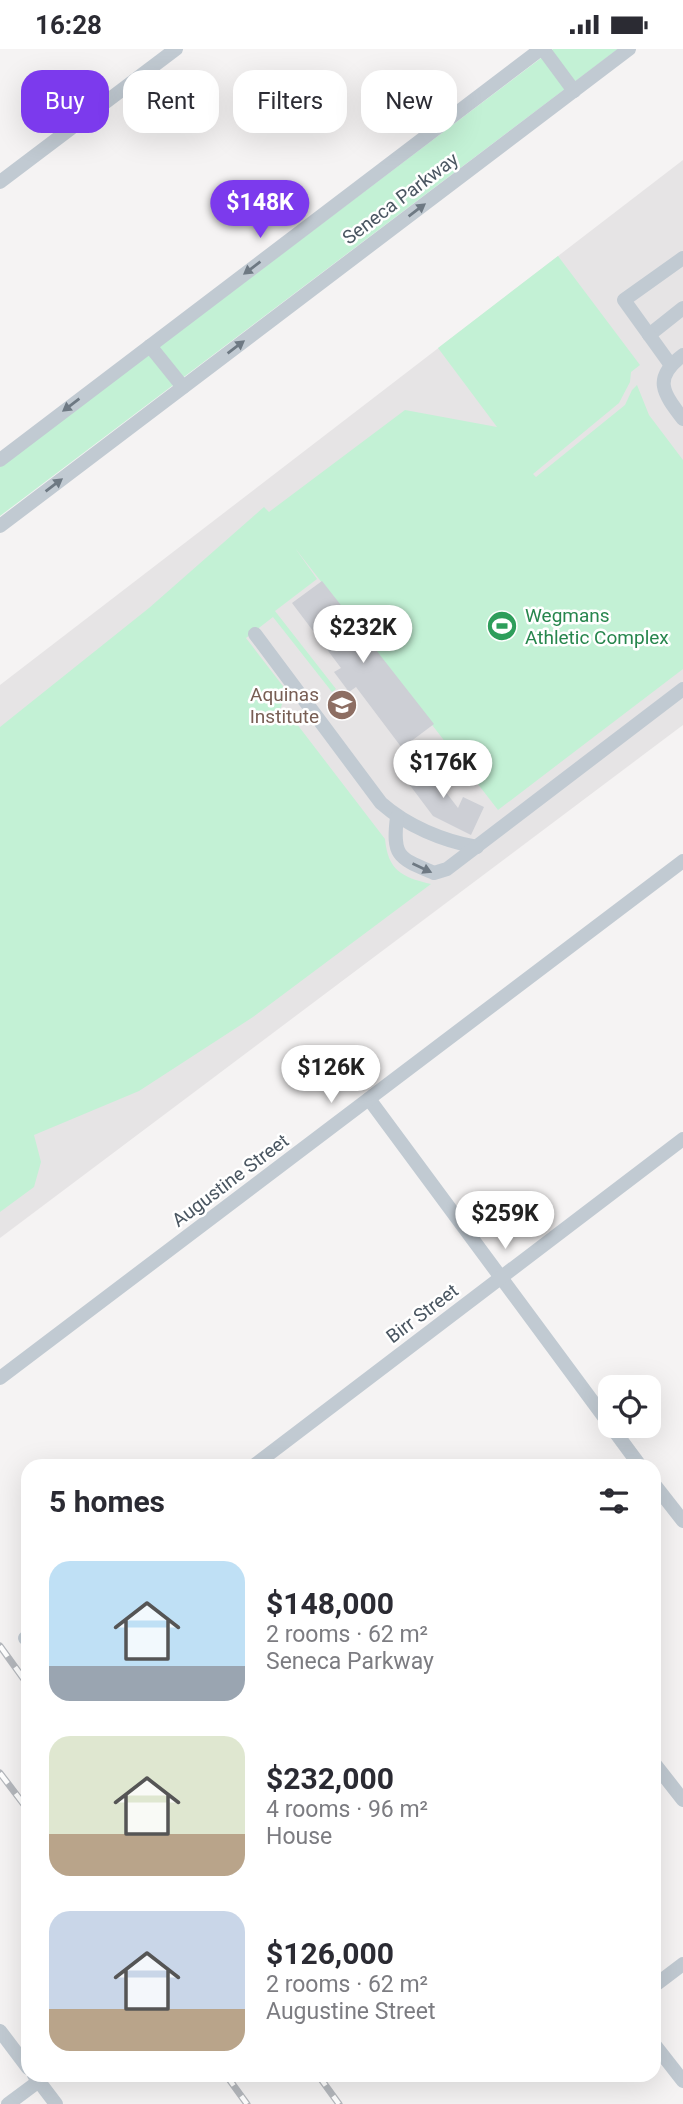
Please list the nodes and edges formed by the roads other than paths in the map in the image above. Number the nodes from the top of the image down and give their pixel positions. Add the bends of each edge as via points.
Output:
1 (176, 49) edge
2 (542, 49) edge
3 (629, 49) edge
4 (574, 91) junction
5 (0, 182) edge
6 (683, 258) edge
7 (683, 308) edge
8 (649, 335) junction
9 (150, 346) junction
10 (683, 355) edge
11 (670, 365) junction
12 (183, 387) junction
13 (681, 413) edge
14 (0, 460) edge
15 (0, 526) edge
16 (255, 634) dead end
17 (683, 689) edge
18 (397, 817) junction
19 (477, 847) junction
20 (683, 861) edge
21 (369, 1099) junction
22 (683, 1139) edge
23 (502, 1276) junction
24 (0, 1377) edge
25 (262, 1459) edge
26 (635, 1459) edge
27 (661, 1493) edge
28 (683, 1521) edge
29 (661, 1772) edge
30 (683, 1800) edge
31 (683, 1964) edge
32 (661, 1981) edge
33 (0, 2031) edge
34 (661, 2053) edge
35 (21, 2058) edge
36 (683, 2081) edge
37 (32, 2082) edge
38 (39, 2082) edge
39 (8, 2104) edge
40 (56, 2104) edge

1 - 5 street
2 - 4 street, Seneca Parkway
2 -> 9 street, Seneca Parkway
3 - 4 street, Seneca Parkway
12 -> 4 street, Seneca Parkway
6 - 8 street via 624,300
7 - 8 street
8 - 11 street
9 - 12 street
9 -> 14 street, Seneca Parkway
10 - 11 street
11 - 13 street via 663,389
15 -> 12 street, Seneca Parkway
16 - 18 street
17 - 19 street
18 - 19 street
18 -> 19 street via 396,849 402,858 434,873
20 - 21 street, Augustine Street
21 - 23 street
21 - 24 street, Augustine Street
22 - 23 street, Birr Street
23 - 25 street, Birr Street
23 - 26 street
27 - 28 street
29 - 30 street
31 - 32 street
33 - 35 street
34 - 36 street
37 - 39 street
38 - 40 street

